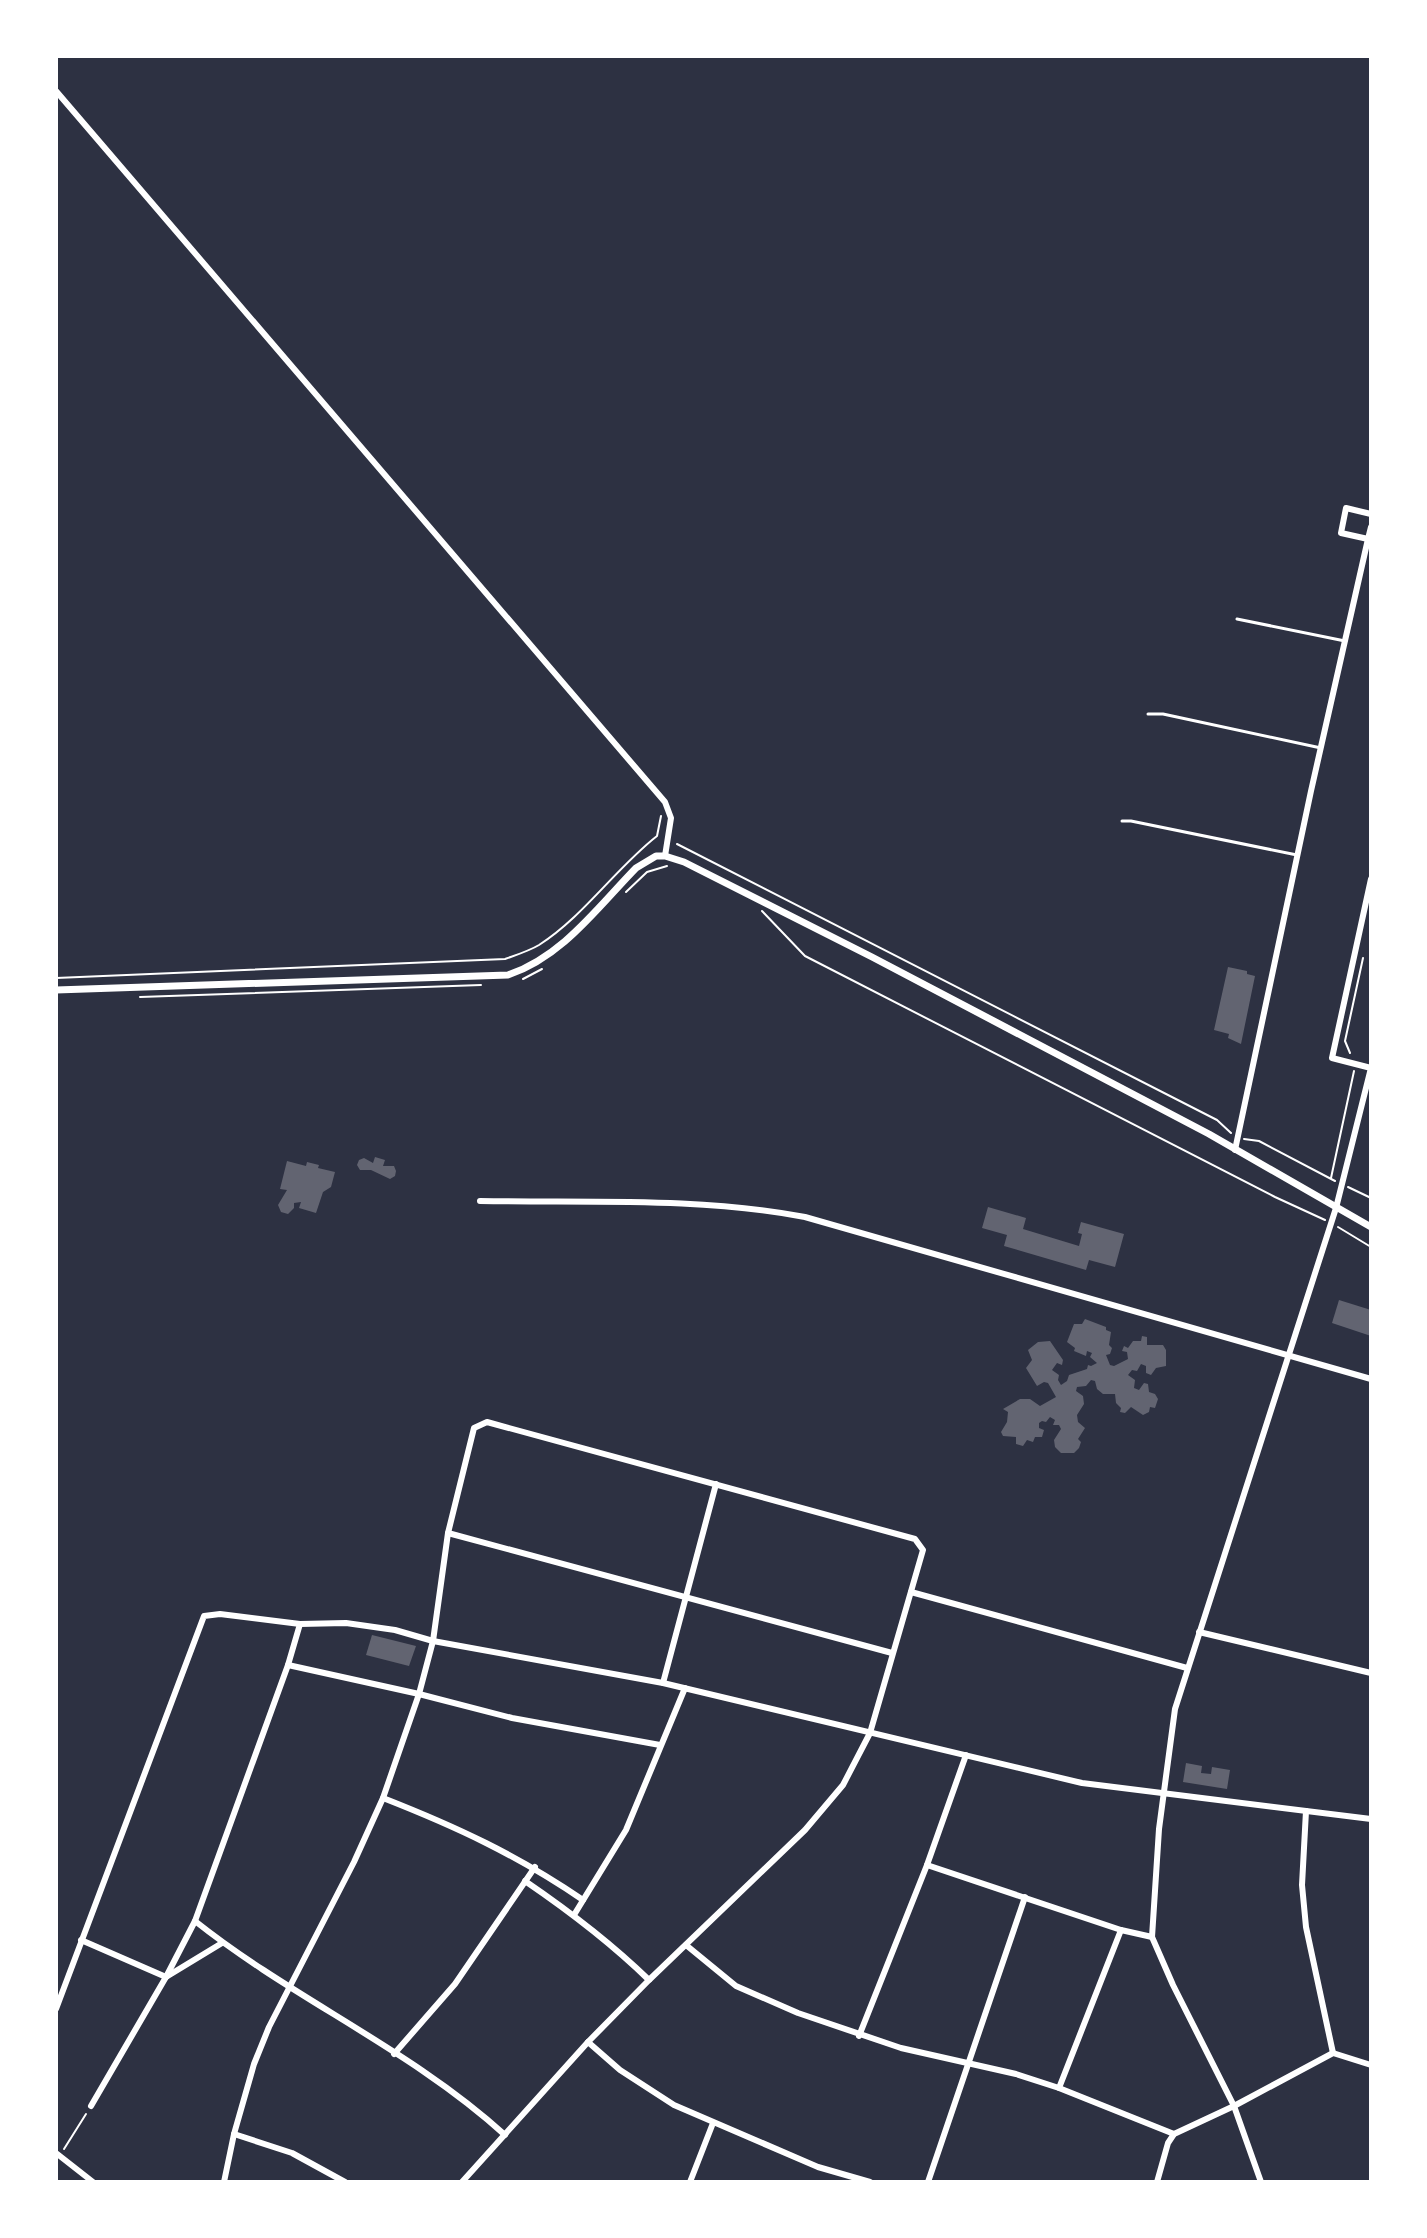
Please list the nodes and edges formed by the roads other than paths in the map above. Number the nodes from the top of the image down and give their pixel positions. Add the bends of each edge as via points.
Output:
1 (56, 91) edge
2 (1371, 514) edge
3 (1371, 527) edge
4 (1368, 539) junction
5 (1237, 619) dead end
6 (1345, 641) junction
7 (1148, 714) dead end
8 (1321, 748) junction
9 (1122, 821) dead end
10 (1297, 855) junction
11 (665, 856) junction
12 (1371, 879) edge
13 (56, 990) edge
14 (1371, 1068) edge
15 (1235, 1150) junction
16 (480, 1201) dead end
17 (1336, 1208) junction
18 (1371, 1227) edge
19 (1289, 1354) junction
20 (1371, 1379) edge
21 (716, 1484) junction
22 (448, 1533) junction
23 (911, 1592) junction
24 (685, 1597) junction
25 (300, 1624) junction
26 (1199, 1632) junction
27 (433, 1641) junction
28 (892, 1653) junction
29 (288, 1665) junction
30 (1187, 1668) junction
31 (1371, 1673) edge
32 (663, 1683) junction
33 (685, 1688) junction
34 (419, 1694) junction
35 (870, 1733) junction
36 (660, 1745) junction
37 (966, 1755) junction
38 (1162, 1795) junction
39 (383, 1798) junction
40 (1306, 1811) junction
41 (1371, 1819) edge
42 (927, 1865) junction
43 (535, 1867) junction
44 (525, 1881) junction
45 (1025, 1897) junction
46 (583, 1900) junction
47 (574, 1915) junction
48 (195, 1921) junction
49 (1121, 1930) junction
50 (1152, 1937) junction
51 (81, 1940) junction
52 (222, 1943) junction
53 (686, 1945) junction
54 (166, 1977) junction
55 (649, 1980) junction
56 (288, 1988) junction
57 (56, 2009) edge
58 (859, 2036) junction
59 (588, 2042) junction
60 (1333, 2053) junction
61 (394, 2054) junction
62 (966, 2064) junction
63 (1371, 2065) edge
64 (1059, 2088) junction
65 (91, 2106) road end
66 (1234, 2106) junction
67 (713, 2123) junction
68 (234, 2134) junction
69 (1174, 2134) junction
70 (505, 2135) junction
71 (58, 2155) edge
72 (93, 2182) edge
73 (224, 2182) edge
74 (345, 2182) edge
75 (462, 2182) edge
76 (690, 2182) edge
77 (870, 2182) edge
78 (928, 2182) edge
79 (1157, 2182) edge
80 (1261, 2182) edge

1 - 11 street via 665,802 671,818
2 - 4 street via 1346,508 1341,533
3 - 4 street
4 - 6 street
5 - 6 lane
6 - 8 street
7 - 8 lane
8 - 10 street
9 - 10 lane
10 - 15 street
11 - 13 street via 636,868 560,947 508,975
11 - 15 street via 787,913
12 - 14 street via 1332,1058
14 - 17 street
15 - 17 street
16 - 19 street via 689,1203 770,1210
17 - 18 street
17 - 19 street
19 - 20 street
19 - 26 street
21 - 22 street via 487,1422 474,1428
21 - 23 street via 915,1539 923,1550
21 - 24 street
22 - 24 street
22 - 27 street
23 - 28 street
23 - 30 street
24 - 28 street
24 - 32 street
25 - 27 street via 346,1623
25 - 29 street
25 - 51 street via 204,1616
26 - 30 street
26 - 31 street
27 - 32 street
27 - 34 street
28 - 35 street
29 - 34 street
29 - 48 street
30 - 38 street via 1171,1728
32 - 33 street
33 - 35 street
33 - 36 street
34 - 36 street via 512,1718
34 - 39 street
35 - 37 street
35 - 53 street via 843,1785 805,1830
36 - 46 street via 626,1830
37 - 38 street via 1082,1783
37 - 42 street
38 - 40 street
38 - 50 street
39 - 43 street
39 - 56 street
40 - 41 street
40 - 60 street via 1306,1927
42 - 45 street
42 - 58 street
43 - 44 street
43 - 46 street
44 - 47 street
44 - 61 street via 455,1984
45 - 49 street
45 - 62 street
46 - 47 street
47 - 55 street
48 - 52 street
48 - 54 street
49 - 50 street
49 - 64 street
50 - 66 street
51 - 54 street
51 - 57 street
52 - 54 street
52 - 56 street
53 - 55 street
53 - 58 street via 748,1992
54 - 65 street
55 - 59 street
56 - 61 street
56 - 68 street via 254,2064
58 - 62 street
59 - 67 street via 645,2088
59 - 70 street
60 - 63 street
60 - 66 street
61 - 70 street via 460,2097
62 - 64 street
62 - 78 street
64 - 69 street
66 - 69 street
66 - 80 street
67 - 76 street
67 - 77 street via 818,2167
68 - 73 street
68 - 74 street via 292,2153
69 - 79 street
70 - 75 street
71 - 72 street

